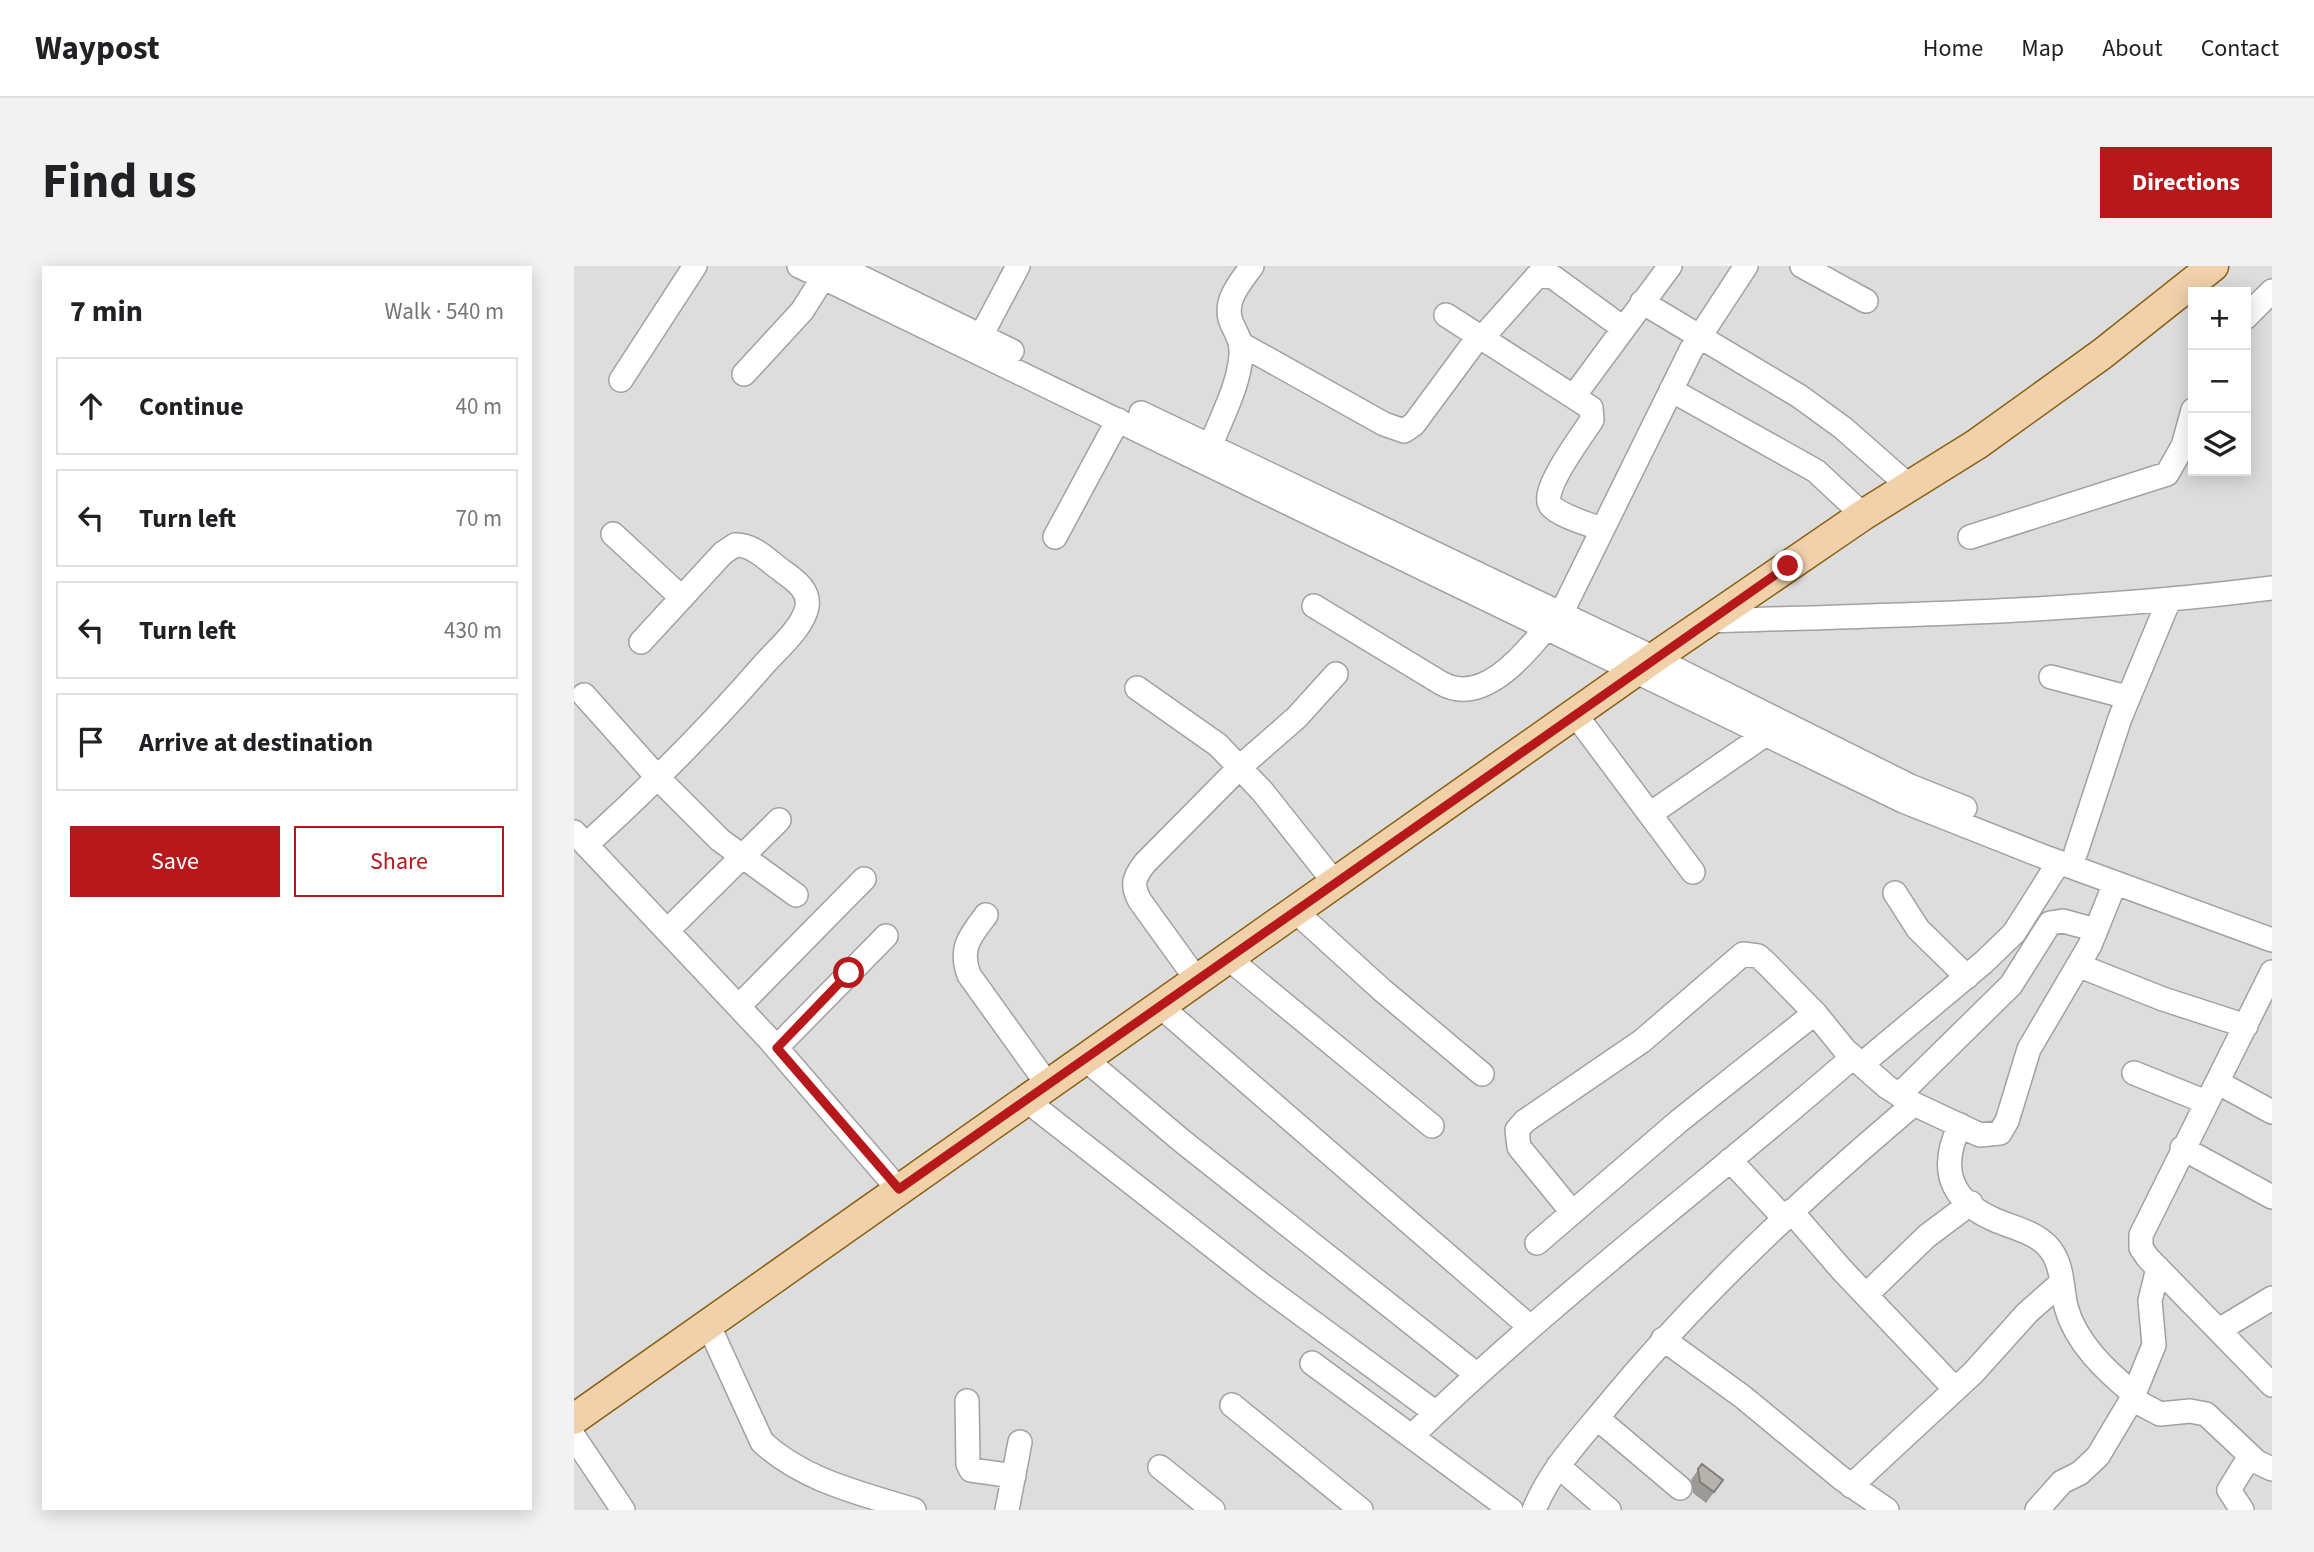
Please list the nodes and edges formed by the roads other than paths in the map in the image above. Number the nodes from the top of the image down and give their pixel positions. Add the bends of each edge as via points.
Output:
1 (695, 266) edge
2 (799, 266) edge
3 (1018, 266) edge
4 (1252, 266) edge
5 (1670, 266) edge
6 (1746, 266) edge
7 (1802, 266) edge
8 (2213, 266) edge
9 (830, 272) edge
10 (2272, 291) edge
11 (1866, 301) dead end
12 (1642, 302) junction
13 (2251, 312) edge
14 (1446, 315) dead end
15 (1623, 328) junction
16 (981, 336) junction
17 (1700, 336) junction
18 (1480, 337) junction
19 (1241, 344) junction
20 (744, 374) dead end
21 (621, 380) dead end
22 (1671, 390) junction
23 (1574, 396) junction
24 (2192, 413) edge
25 (1118, 420) junction
26 (1210, 447) junction
27 (1910, 487) junction
28 (1863, 515) junction
29 (1601, 529) junction
30 (613, 534) dead end
31 (1055, 537) dead end
32 (1970, 537) dead end
33 (2272, 588) edge
34 (682, 598) junction
35 (2169, 600) junction
36 (1314, 606) dead end
37 (1709, 621) junction
38 (1553, 625) junction
39 (641, 642) dead end
40 (1644, 665) junction
41 (1336, 674) dead end
42 (2052, 677) dead end
43 (1137, 688) dead end
44 (584, 695) dead end
45 (2127, 697) junction
46 (1575, 713) junction
47 (1766, 734) junction
48 (1240, 767) junction
49 (659, 779) junction
50 (1650, 814) junction
51 (779, 820) dead end
52 (580, 838) edge
53 (2068, 857) junction
54 (743, 858) junction
55 (1693, 872) dead end
56 (864, 879) dead end
57 (1335, 883) junction
58 (2115, 883) junction
59 (1895, 893) dead end
60 (796, 895) dead end
61 (1295, 911) junction
62 (986, 915) dead end
63 (2272, 925) edge
64 (668, 930) junction
65 (2096, 930) junction
66 (886, 936) dead end
67 (2272, 940) edge
68 (1228, 958) junction
69 (2080, 966) junction
70 (2272, 972) edge
71 (1967, 977) junction
72 (1197, 980) junction
73 (739, 1006) junction
74 (1160, 1006) junction
75 (1815, 1013) junction
76 (2246, 1026) junction
77 (777, 1048) junction
78 (1085, 1059) junction
79 (1857, 1060) junction
80 (1482, 1073) dead end
81 (2134, 1073) dead end
82 (1037, 1092) junction
83 (2212, 1092) junction
84 (1907, 1099) junction
85 (2272, 1112) edge
86 (1960, 1125) junction
87 (1432, 1126) dead end
88 (2182, 1148) junction
89 (1730, 1160) junction
90 (899, 1189) junction
91 (2272, 1197) edge
92 (1971, 1203) junction
93 (1572, 1212) junction
94 (1788, 1215) junction
95 (1536, 1243) dead end
96 (2158, 1268) junction
97 (2062, 1282) junction
98 (1866, 1295) junction
99 (2272, 1298) edge
100 (708, 1324) junction
101 (1530, 1327) junction
102 (2220, 1331) junction
103 (1663, 1339) junction
104 (1312, 1363) dead end
105 (1476, 1374) junction
106 (2272, 1385) edge
107 (1955, 1389) junction
108 (2133, 1397) junction
109 (967, 1401) dead end
110 (1232, 1405) dead end
111 (1436, 1413) junction
112 (1597, 1418) junction
113 (574, 1419) edge
114 (1413, 1435) junction
115 (574, 1437) edge
116 (1020, 1442) dead end
117 (2250, 1456) junction
118 (1558, 1466) junction
119 (1160, 1467) dead end
120 (2272, 1469) edge
121 (1014, 1476) junction
122 (1851, 1486) junction
123 (1680, 1488) dead end
124 (624, 1510) edge
125 (914, 1510) edge
126 (1007, 1510) edge
127 (1213, 1510) edge
128 (1361, 1510) edge
129 (1511, 1510) edge
130 (1534, 1510) edge
131 (1609, 1510) edge
132 (1887, 1510) edge
133 (2037, 1510) edge
134 (2242, 1510) edge

1 - 21 street
2 - 9 street
3 - 16 street
4 - 19 street via 1228,310
5 - 12 street
6 - 17 street
7 - 11 street
8 - 27 main road via 2091,361
9 - 16 street
9 - 20 street via 802,311
9 - 25 street
10 - 13 street
12 - 15 street
12 - 17 street
14 - 18 street
15 - 18 street via 1553,277 1538,275
15 - 23 street
16 - 26 street
17 - 22 street
17 - 27 street via 1799,396
18 - 19 street via 1404,431
18 - 23 street
19 - 26 street via 1238,373
22 - 28 street via 1816,471
22 - 29 street
23 - 29 street via 1591,408 1591,420 1547,499 1559,511
24 - 32 street via 2176,462 2167,474
25 - 31 street
25 - 38 street
26 - 38 street
27 - 28 main road
28 - 37 main road
29 - 38 street
30 - 34 street
33 - 35 street
34 - 39 street
34 - 49 street via 730,547 742,545 799,584 808,605 787,639
35 - 37 street
35 - 45 street
36 - 38 street via 1461,691 1481,686 1515,664
37 - 40 main road
38 - 40 street
40 - 46 main road
40 - 47 street
40 - 53 street
41 - 48 street via 1297,717
42 - 45 street
43 - 48 street via 1202,732
44 - 49 street
45 - 53 street
46 - 50 street
46 - 57 main road
47 - 50 street
47 - 53 street via 1903,801
48 - 57 street
48 - 72 street via 1134,879 1140,901
49 - 52 street
49 - 54 street
50 - 55 street
51 - 54 street
52 - 64 street
53 - 58 street
53 - 63 street
53 - 71 street via 2014,933
54 - 60 street
54 - 64 street
56 - 73 street
57 - 61 main road
58 - 65 street
58 - 67 street
59 - 71 street via 1913,923
61 - 68 main road
61 - 80 street
62 - 82 street via 968,937 964,962
64 - 73 street
65 - 69 street
65 - 84 street via 2063,921 2050,923 2011,985
66 - 77 street
68 - 72 main road
68 - 87 street
69 - 76 street
69 - 86 street via 2029,1049 2004,1128 1993,1135 1980,1135
70 - 76 street
71 - 79 street
72 - 74 main road
73 - 77 street
74 - 78 main road
74 - 101 street
75 - 79 street
75 - 93 street
75 - 93 street via 1758,956 1742,954 1642,1041 1525,1121 1517,1130 1519,1147
76 - 83 street
77 - 90 street
78 - 82 main road
78 - 105 street
79 - 84 street
79 - 89 street
81 - 83 street
82 - 90 main road
82 - 111 street via 1262,1284
83 - 85 street
83 - 88 street
84 - 86 street
84 - 94 street
86 - 92 street via 1949,1148 1948,1173
88 - 91 street
88 - 96 street via 2141,1235 2141,1248
89 - 94 street
89 - 101 street
90 - 100 main road
92 - 97 street via 1992,1219 2039,1238 2054,1255
92 - 98 street via 1927,1236
93 - 95 street
94 - 98 street
94 - 103 street
96 - 102 street
96 - 108 street via 2150,1301 2154,1345
97 - 107 street
97 - 108 street via 2069,1316 2087,1346
98 - 107 street
99 - 102 street
100 - 113 main road
100 - 125 street via 762,1441 774,1452 825,1480
101 - 105 street
102 - 106 street
103 - 112 street
103 - 122 street
104 - 114 street
105 - 111 street
107 - 122 street
108 - 117 street via 2160,1413 2206,1414
108 - 133 street via 2098,1457 2062,1482
109 - 121 street via 971,1470
110 - 128 street
111 - 114 street
112 - 118 street
112 - 123 street
114 - 129 street
115 - 124 street
116 - 121 street
117 - 120 street
117 - 134 street via 2229,1490
118 - 130 street
118 - 131 street
119 - 127 street
121 - 126 street
122 - 132 street

